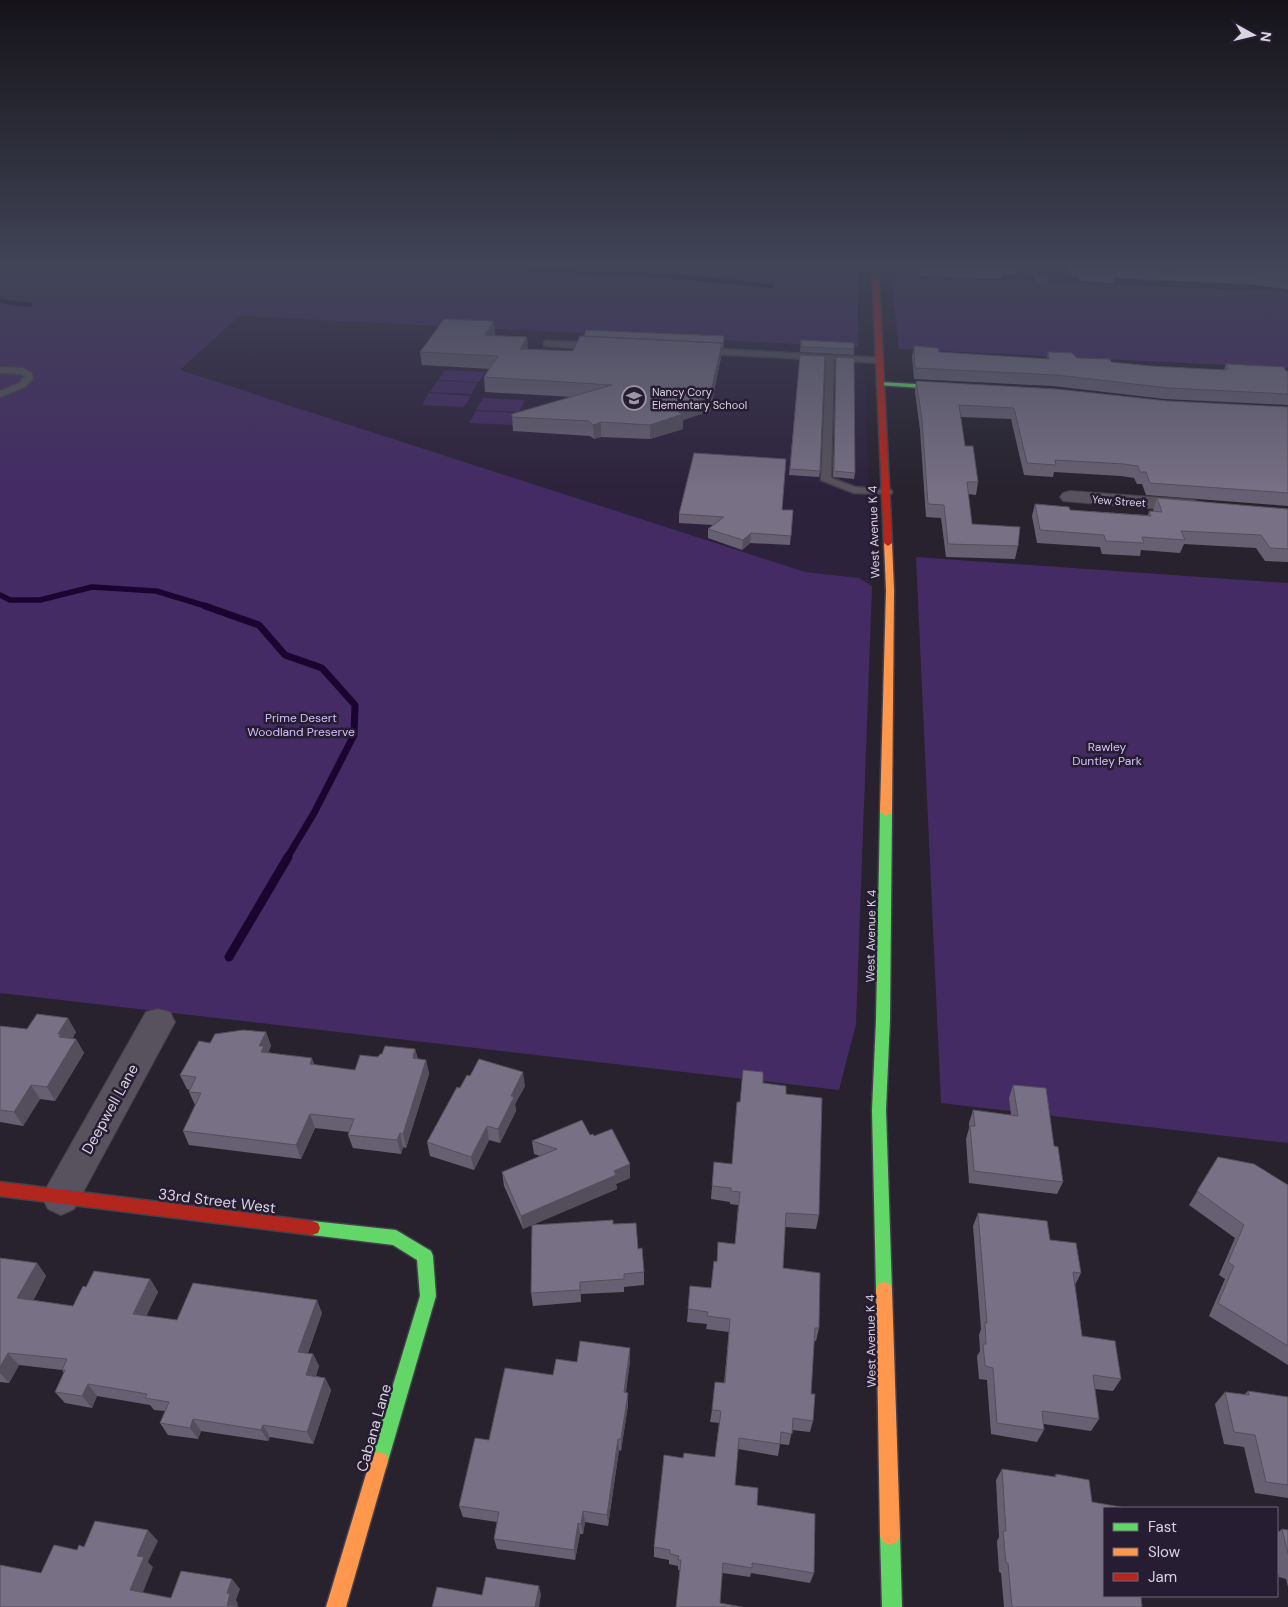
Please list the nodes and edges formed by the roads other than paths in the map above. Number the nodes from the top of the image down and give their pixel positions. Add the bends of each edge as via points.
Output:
1 (878, 340) edge
2 (547, 344) dead end
3 (605, 347) edge
4 (693, 351) edge
5 (830, 358) junction
6 (879, 360) junction
7 (0, 370) edge
8 (879, 384) junction
9 (966, 388) edge
10 (0, 394) edge
11 (887, 492) junction
12 (1070, 497) dead end
13 (1209, 508) edge
14 (158, 1022) dead end
15 (0, 1189) edge
16 (61, 1197) junction
17 (425, 1256) joint
18 (336, 1607) edge
19 (892, 1607) edge

1 - 6 street, West Avenue K 4
2 - 3 lane
4 - 5 lane
5 - 6 lane
5 - 11 lane via 826,480 854,490
6 - 8 street, West Avenue K 4
7 - 10 lane via 22,371 29,374 29,379
8 - 9 street
8 - 11 street, West Avenue K 4
11 - 19 street, West Avenue K 4 via 889,708 879,1110
12 - 13 street, Yew Street
14 - 16 street, Deepwell Lane
15 - 16 street, 33rd Street West
16 - 17 street, 33rd Street West via 396,1238
17 - 18 street, Cabana Lane via 428,1296

